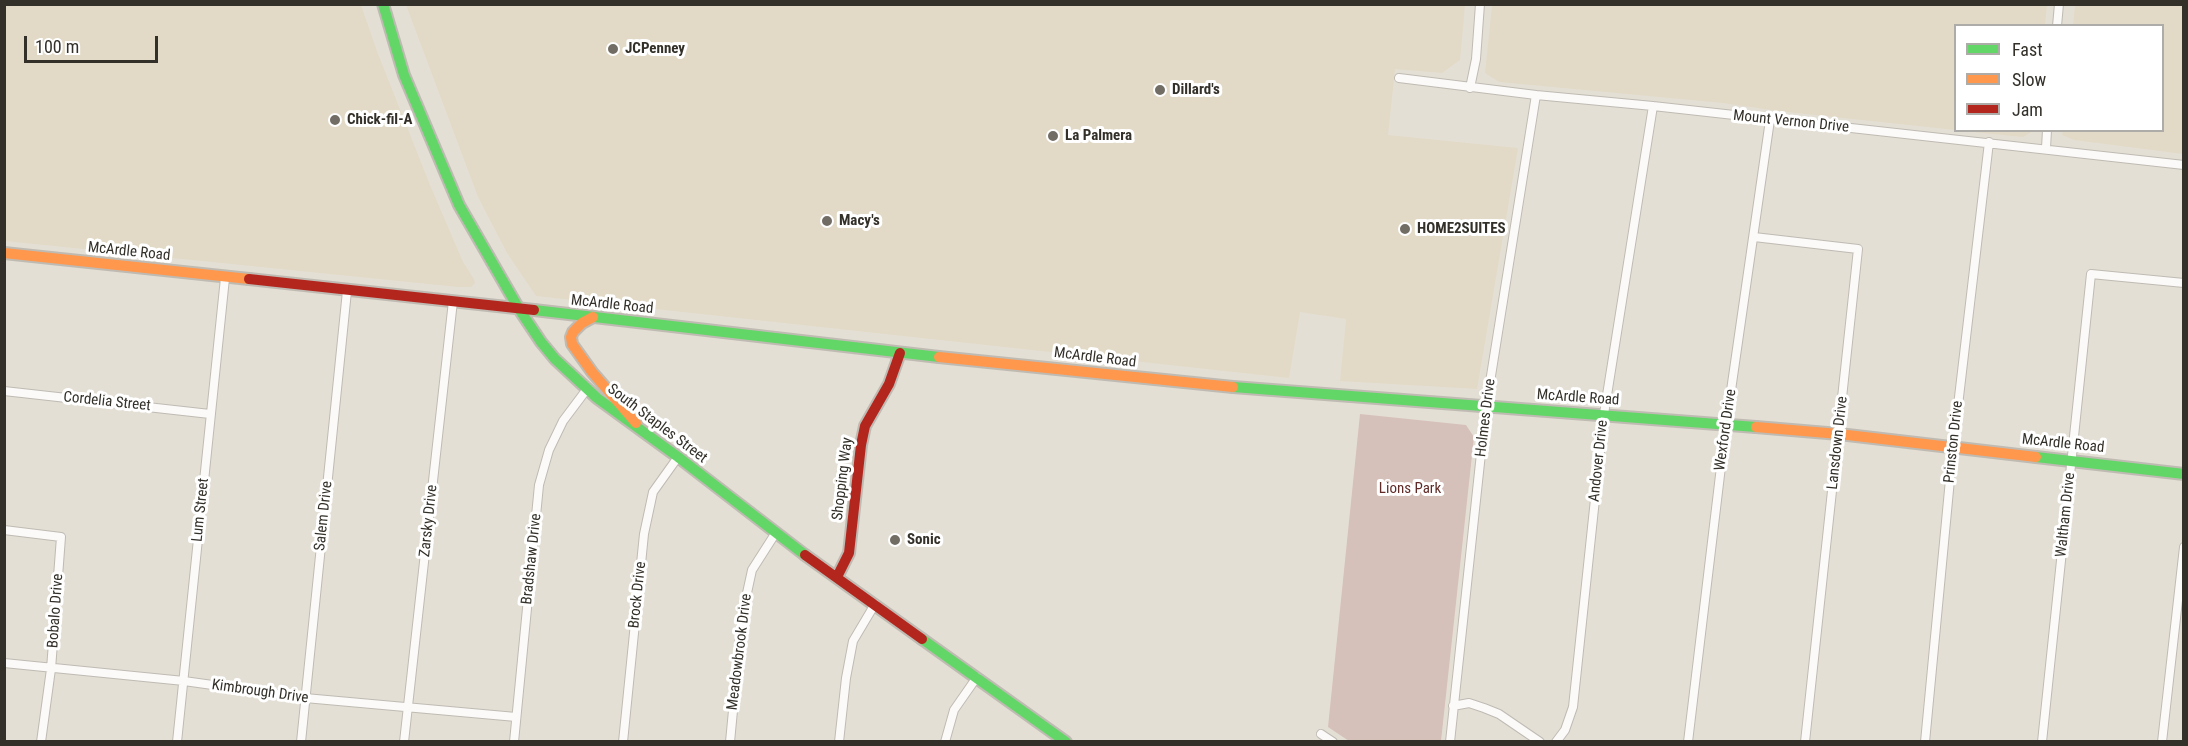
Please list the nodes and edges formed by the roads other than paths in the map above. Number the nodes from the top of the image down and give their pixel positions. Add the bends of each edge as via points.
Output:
1 (383, 4) edge
2 (1480, 4) edge
3 (2059, 4) edge
4 (2057, 24) edge
5 (1400, 78) dead end
6 (1470, 88) junction
7 (1536, 95) junction
8 (1653, 106) junction
9 (1770, 120) junction
10 (2047, 132) edge
11 (1989, 142) junction
12 (2046, 148) junction
13 (2184, 165) edge
14 (1754, 237) junction
15 (4, 253) edge
16 (225, 278) junction
17 (2184, 283) edge
18 (347, 291) junction
19 (453, 301) junction
20 (519, 309) junction
21 (594, 317) junction
22 (900, 353) junction
23 (587, 389) junction
24 (4, 391) edge
25 (1486, 407) junction
26 (210, 414) junction
27 (1604, 414) junction
28 (1726, 425) junction
29 (644, 432) junction
30 (1839, 434) junction
31 (1953, 448) junction
32 (678, 457) junction
33 (2072, 460) junction
34 (2184, 474) edge
35 (4, 530) edge
36 (775, 534) junction
37 (2184, 547) edge
38 (837, 577) junction
39 (875, 604) junction
40 (4, 663) edge
41 (51, 669) junction
42 (977, 677) junction
43 (184, 681) junction
44 (305, 698) junction
45 (408, 706) junction
46 (1453, 706) junction
47 (516, 717) junction
48 (1321, 734) dead end
49 (41, 741) edge
50 (177, 741) edge
51 (301, 741) edge
52 (404, 741) edge
53 (514, 741) edge
54 (623, 741) edge
55 (730, 741) edge
56 (839, 741) edge
57 (945, 741) edge
58 (1066, 741) edge
59 (1333, 741) edge
60 (1450, 741) edge
61 (1540, 741) edge
62 (1556, 741) edge
63 (1688, 741) edge
64 (1805, 741) edge
65 (1924, 741) edge
66 (2042, 741) edge
67 (2162, 741) edge

1 - 20 main road, South Staples Street via 404,75 459,205
2 - 6 street
3 - 4 street
5 - 6 street, Mount Vernon Drive
6 - 7 street, Mount Vernon Drive
7 - 8 street, Mount Vernon Drive
7 - 25 street, Holmes Drive
8 - 9 street, Mount Vernon Drive
8 - 27 street, Andover Drive
9 - 11 street, Mount Vernon Drive
9 - 14 street, Wexford Drive
10 - 12 street
11 - 12 street, Mount Vernon Drive
11 - 31 street, Prinston Drive
12 - 13 street, Mount Vernon Drive
14 - 28 street, Wexford Drive
14 - 30 street, Lansdown Drive via 1858,249
15 - 16 main road, McArdle Road
16 - 18 main road, McArdle Road
16 - 26 street, Lum Street
17 - 33 street, Waltham Drive via 2091,274
18 - 19 main road, McArdle Road
18 - 44 street, Salem Drive
19 - 20 main road, McArdle Road
19 - 45 street, Zarsky Drive
20 - 21 main road, McArdle Road
20 - 23 main road, South Staples Street via 541,342
21 - 22 main road, McArdle Road
21 - 29 main road via 577,327 572,344
22 - 25 main road, McArdle Road via 1155,380
22 - 38 main road, Shopping Way via 889,384 866,426 849,553
23 - 29 main road, South Staples Street
23 - 47 street, Bradshaw Drive via 549,450 539,485
24 - 26 street, Cordelia Street
25 - 27 main road, McArdle Road
25 - 46 street, Holmes Drive
26 - 43 street, Lum Street
27 - 28 main road, McArdle Road
27 - 62 street, Andover Drive via 1573,707 1565,730
28 - 30 main road, McArdle Road
28 - 63 street, Wexford Drive
29 - 32 main road, South Staples Street
30 - 31 main road, McArdle Road
30 - 64 street, Lansdown Drive
31 - 33 main road, McArdle Road
31 - 65 street, Prinston Drive
32 - 36 main road, South Staples Street
32 - 54 street, Brock Drive via 653,492 644,534
33 - 34 main road, McArdle Road
33 - 66 street, Waltham Drive
35 - 41 street, Bobalo Drive via 61,537
36 - 38 main road, South Staples Street
36 - 55 street, Meadowbrook Drive via 752,570 742,616
37 - 67 street
38 - 39 main road, South Staples Street
39 - 42 main road, South Staples Street
39 - 56 street via 853,641
40 - 41 street, Kimbrough Drive
41 - 43 street, Kimbrough Drive
41 - 49 street, Bobalo Drive
42 - 57 street via 954,710
42 - 58 main road, South Staples Street
43 - 44 street, Kimbrough Drive
43 - 50 street, Lum Street
44 - 45 street, Kimbrough Drive
44 - 51 street, Salem Drive
45 - 47 street, Kimbrough Drive
45 - 52 street, Zarsky Drive
46 - 60 street, Holmes Drive
46 - 61 street via 1470,703 1499,714
47 - 53 street, Bradshaw Drive
48 - 59 street

